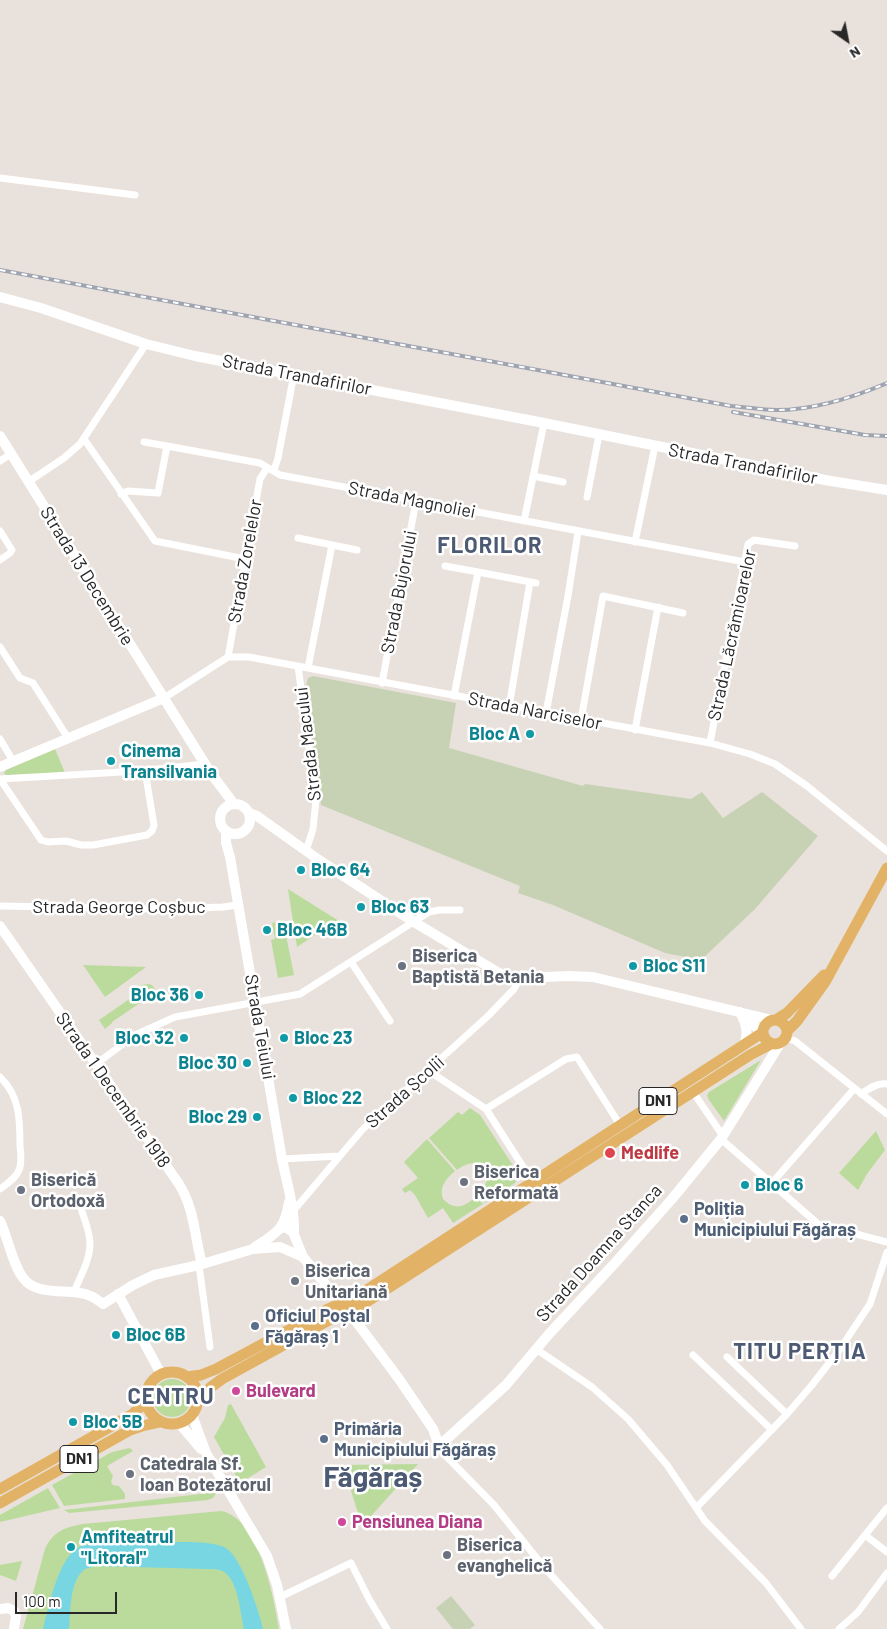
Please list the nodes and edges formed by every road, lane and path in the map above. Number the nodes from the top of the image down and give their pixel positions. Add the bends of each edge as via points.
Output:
1 (0, 178) edge
2 (135, 195) dead end
3 (0, 297) edge
4 (146, 344) junction
5 (294, 374) junction
6 (544, 423) junction
7 (599, 435) junction
8 (0, 436) edge
9 (84, 439) junction
10 (144, 442) dead end
11 (167, 446) junction
12 (655, 446) junction
13 (11, 454) junction
14 (0, 461) edge
15 (270, 469) junction
16 (533, 476) junction
17 (28, 482) junction
18 (563, 482) dead end
19 (887, 490) edge
20 (121, 494) junction
21 (586, 497) dead end
22 (416, 501) junction
23 (524, 521) junction
24 (0, 531) edge
25 (578, 532) junction
26 (298, 538) dead end
27 (635, 542) junction
28 (332, 545) junction
29 (796, 546) dead end
30 (357, 550) dead end
31 (246, 559) junction
32 (0, 560) edge
33 (744, 562) junction
34 (445, 566) dead end
35 (478, 572) junction
36 (658, 607) junction
37 (683, 612) dead end
38 (0, 647) edge
39 (228, 657) junction
40 (298, 666) junction
41 (308, 668) junction
42 (382, 682) junction
43 (454, 696) junction
44 (164, 698) junction
45 (509, 707) junction
46 (546, 714) junction
47 (580, 720) junction
48 (635, 730) junction
49 (68, 738) junction
50 (0, 739) edge
51 (710, 743) junction
52 (13, 761) junction
53 (205, 764) junction
54 (0, 767) edge
55 (145, 771) junction
56 (0, 779) edge
57 (220, 787) junction
58 (234, 804) junction
59 (222, 812) junction
60 (249, 818) junction
61 (226, 832) junction
62 (238, 834) junction
63 (306, 851) junction
64 (887, 851) edge
65 (230, 856) junction
66 (887, 868) edge
67 (0, 906) edge
68 (238, 906) junction
69 (460, 910) dead end
70 (414, 922) junction
71 (0, 926) edge
72 (351, 962) junction
73 (833, 967) junction
74 (520, 978) junction
75 (255, 1003) junction
76 (740, 1012) junction
77 (774, 1020) junction
78 (390, 1021) dead end
79 (762, 1033) junction
80 (781, 1039) junction
81 (744, 1045) junction
82 (96, 1064) junction
83 (427, 1074) junction
84 (0, 1077) edge
85 (886, 1082) edge
86 (854, 1088) junction
87 (693, 1092) junction
88 (861, 1094) junction
89 (486, 1109) junction
90 (887, 1114) edge
91 (620, 1125) junction
92 (722, 1138) junction
93 (339, 1156) junction
94 (571, 1157) junction
95 (282, 1159) junction
96 (578, 1167) junction
97 (771, 1184) junction
98 (535, 1187) junction
99 (0, 1189) edge
100 (290, 1198) junction
101 (80, 1206) dead end
102 (294, 1210) junction
103 (0, 1221) edge
104 (278, 1231) junction
105 (294, 1235) junction
106 (887, 1242) edge
107 (283, 1247) junction
108 (253, 1249) junction
109 (887, 1252) edge
110 (303, 1257) junction
111 (201, 1264) junction
112 (74, 1292) junction
113 (121, 1292) junction
114 (344, 1308) junction
115 (210, 1346) dead end
116 (536, 1349) junction
117 (692, 1355) dead end
118 (726, 1357) dead end
119 (161, 1374) junction
120 (188, 1377) junction
121 (146, 1399) junction
122 (198, 1401) junction
123 (787, 1414) junction
124 (192, 1415) junction
125 (160, 1422) junction
126 (179, 1423) junction
127 (772, 1430) junction
128 (439, 1446) junction
129 (206, 1453) junction
130 (0, 1489) edge
131 (0, 1503) edge
132 (696, 1508) junction
133 (887, 1508) edge
134 (865, 1534) junction
135 (887, 1552) edge
136 (887, 1573) edge
137 (832, 1576) dead end
138 (280, 1597) junction
139 (0, 1609) edge
140 (14, 1629) edge
141 (286, 1629) edge
142 (387, 1629) edge
143 (600, 1629) edge
144 (801, 1629) edge
145 (839, 1629) edge

1 - 2 street
3 - 4 street, Strada Trandafirilor
4 - 5 street, Strada Trandafirilor
4 - 9 street
5 - 6 street, Strada Trandafirilor
5 - 15 street, Strada Zorelelor via 278,458 275,467
6 - 7 street, Strada Trandafirilor
6 - 16 street
7 - 12 street, Strada Trandafirilor
7 - 21 street
8 - 13 street, Strada 13 Decembrie
9 - 17 street via 74,451
9 - 20 street
10 - 11 street, Strada Magnoliei
11 - 15 street, Strada Magnoliei via 260,464
11 - 20 street via 158,493 128,491
12 - 19 street, Strada Trandafirilor
12 - 27 street
13 - 14 street
13 - 17 street, Strada 13 Decembrie
15 - 22 street, Strada Magnoliei via 280,475
15 - 31 street, Strada Zorelelor via 260,480
16 - 18 street
16 - 23 street
17 - 44 street, Strada 13 Decembrie
20 - 31 street via 158,543
22 - 23 street, Strada Magnoliei
22 - 42 street, Strada Bujorului
23 - 25 street, Strada Magnoliei
24 - 32 street via 12,551
25 - 27 street, Strada Magnoliei
25 - 46 street
26 - 28 street
27 - 33 street, Strada Magnoliei
28 - 30 street
28 - 41 street
29 - 33 street, Strada Lăcrămioarelor via 754,540 748,544
31 - 39 street, Strada Zorelelor
33 - 51 street, Strada Lăcrămioarelor
34 - 35 street
35 - 43 street
35 - 45 street via 533,582
36 - 37 street
36 - 47 street via 603,596
36 - 48 street
38 - 49 street via 20,678 33,684
39 - 40 street, Strada Narciselor via 249,657
39 - 44 street
40 - 41 street, Strada Narciselor
40 - 63 street, Strada Macului via 316,800 314,829
41 - 42 street, Strada Narciselor
42 - 43 street, Strada Narciselor
43 - 45 street, Strada Narciselor
44 - 49 street
44 - 53 street, Strada 13 Decembrie
45 - 46 street, Strada Narciselor
46 - 47 street, Strada Narciselor
47 - 48 street, Strada Narciselor
48 - 51 street, Strada Narciselor
49 - 52 street
50 - 52 street
51 - 64 street, Strada Narciselor via 750,754 780,768
52 - 54 street
53 - 55 street
53 - 57 street, Strada 13 Decembrie
55 - 56 street
55 - 56 street via 154,825 152,831 147,835 93,845 41,840
57 - 58 street, Strada 13 Decembrie
57 - 59 street, Strada 13 Decembrie
58 - 59 street
58 - 60 street via 242,806
59 - 61 street via 219,821
60 - 62 street via 245,830
60 - 63 street via 273,828
61 - 62 street
61 - 65 street, Strada Teiului
62 - 65 street, Strada Teiului
63 - 70 street
65 - 68 street, Strada Teiului
66 - 73 main road, Strada Doamna Stanca / DN1
67 - 68 street, Strada George Coșbuc via 165,909
68 - 75 street, Strada Teiului
69 - 70 street via 434,910
70 - 72 street
70 - 74 street via 505,976
71 - 82 street, Strada 1 Decembrie 1918
72 - 75 street via 300,994
72 - 78 street
73 - 77 main road, Strada Doamna Stanca / DN1 via 787,1013
73 - 80 main road, Strada Doamna Stanca / DN1 via 810,1004
74 - 76 street via 593,977
74 - 83 street, Strada Școlii via 498,1007
75 - 82 street via 175,1017 135,1036
75 - 95 street, Strada Teiului
76 - 77 street
76 - 79 street
76 - 81 street via 746,1028
77 - 79 main road, DN1 via 765,1025
77 - 80 main road via 783,1023
79 - 80 main road via 765,1040
79 - 81 main road, DN1
80 - 86 street via 799,1044
80 - 87 main road, DN1
80 - 92 street, Strada Doamna Stanca
81 - 91 main road, DN1
82 - 111 street, Strada 1 Decembrie 1918 via 188,1198
83 - 89 street
83 - 93 street, Strada Școlii via 366,1127
84 - 99 street via 10,1088 17,1105 21,1161 18,1172
85 - 88 street
86 - 88 street
86 - 97 street
87 - 92 street
87 - 96 main road, DN1
88 - 90 street
89 - 91 street via 566,1059 577,1057
89 - 98 street
91 - 94 main road, DN1
92 - 97 street
92 - 116 street, Strada Doamna Stanca via 672,1199
93 - 95 street
93 - 102 street, Strada Școlii
94 - 96 street
94 - 98 main road, DN1
95 - 100 street, Strada Teiului
96 - 98 main road, DN1
97 - 106 street via 818,1224
98 - 114 main road, DN1 via 370,1300
100 - 102 street
100 - 104 street via 286,1219
101 - 112 street via 90,1237 90,1248
102 - 105 street
103 - 112 street via 26,1282 40,1288
104 - 105 street via 288,1228
104 - 107 street via 275,1239
104 - 108 street
105 - 107 street via 291,1245
105 - 110 street
107 - 108 street
107 - 110 street
108 - 111 street
109 - 123 street via 866,1312 830,1364
110 - 114 street
111 - 113 street via 154,1275
111 - 115 street
112 - 113 street via 100,1299 102,1295
113 - 119 street
114 - 120 main road, DN1 via 216,1369
114 - 122 main road, DN1 via 222,1379
114 - 128 street via 433,1428
116 - 128 street, Strada Doamna Stanca via 506,1384
116 - 132 street via 586,1382 628,1419
117 - 127 street
118 - 123 street
119 - 120 main road, DN1 via 174,1372
119 - 121 main road, DN1 via 150,1384
120 - 122 main road via 197,1390
121 - 125 main road via 150,1412
121 - 130 main road, DN1 via 133,1414
122 - 124 main road, DN1
123 - 127 street
124 - 126 main road
124 - 129 street
125 - 126 main road, DN1
125 - 131 main road, DN1 via 130,1430
126 - 129 street
127 - 132 street
128 - 143 street
129 - 138 street via 267,1556
132 - 144 street via 766,1583
133 - 134 street
134 - 135 street
134 - 137 street
136 - 145 street via 858,1612
138 - 141 street
138 - 142 street via 351,1562 368,1599
139 - 140 street via 13,1610 16,1616

